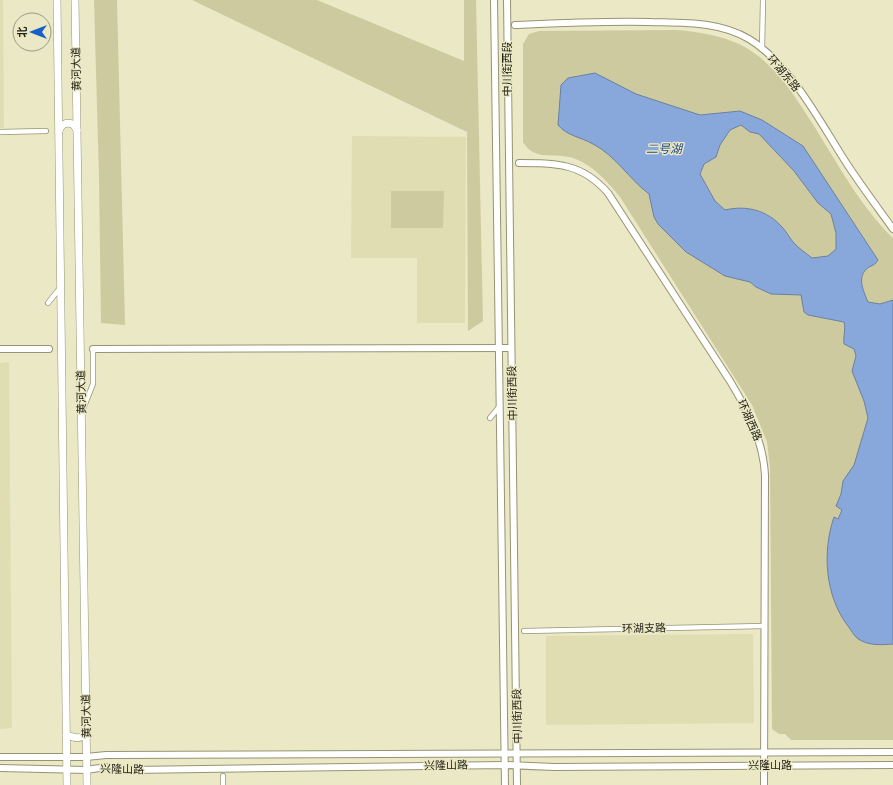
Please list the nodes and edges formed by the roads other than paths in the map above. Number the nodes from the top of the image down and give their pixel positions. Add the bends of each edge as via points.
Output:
1 (57, 0) edge
2 (75, 0) edge
3 (494, 0) edge
4 (507, 0) edge
5 (763, 0) edge
6 (516, 25) dead end
7 (762, 48) junction
8 (46, 131) dead end
9 (0, 132) edge
10 (59, 132) junction
11 (77, 132) junction
12 (519, 163) dead end
13 (893, 229) edge
14 (60, 288) junction
15 (48, 303) dead end
16 (499, 348) junction
17 (511, 348) junction
18 (0, 349) edge
19 (49, 349) dead end
20 (93, 349) joint
21 (500, 406) junction
22 (81, 412) junction
23 (490, 418) dead end
24 (765, 626) junction
25 (524, 631) dead end
26 (66, 735) junction
27 (86, 735) junction
28 (764, 752) junction
29 (893, 752) edge
30 (505, 754) junction
31 (518, 754) junction
32 (106, 755) junction
33 (0, 757) edge
34 (44, 757) junction
35 (66, 757) junction
36 (86, 757) junction
37 (505, 765) junction
38 (517, 765) junction
39 (764, 765) junction
40 (893, 765) edge
41 (106, 767) junction
42 (0, 768) edge
43 (44, 769) junction
44 (66, 770) junction
45 (86, 770) junction
46 (223, 776) dead end
47 (67, 785) edge
48 (86, 785) edge
49 (223, 785) edge
50 (505, 785) edge
51 (517, 785) edge
52 (764, 785) edge

1 - 10 main road, 黄河大道
2 - 11 main road, 黄河大道
3 - 16 street, 中川街西段
4 - 17 street, 中川街西段
5 - 7 street
6 - 7 street, 环湖东路 via 630,22 711,25 749,38
7 - 13 street, 环湖东路 via 776,60 799,90
8 - 9 street
10 - 11 main road via 61,126 70,123 75,126
10 - 14 main road, 黄河大道
11 - 22 main road, 黄河大道
12 - 24 street, 环湖西路 via 570,166 590,175 600,183 623,214 745,406 758,434 764,466
14 - 15 street
14 - 26 main road, 黄河大道
16 - 17 street
16 - 20 street
16 - 21 street, 中川街西段
17 - 31 street, 中川街西段
18 - 19 street
20 - 22 street via 93,384
21 - 23 street
21 - 30 street, 中川街西段
22 - 27 main road, 黄河大道
24 - 25 street, 环湖支路
24 - 28 street, 环湖西路
26 - 27 main road via 76,738
26 - 35 main road, 黄河大道
27 - 36 main road, 黄河大道
28 - 29 street, 兴隆山路
28 - 31 street, 兴隆山路
28 - 39 street, 环湖西路
30 - 31 street, 兴隆山路
30 - 32 street, 兴隆山路
30 - 37 street, 中川街西段
31 - 38 street, 中川街西段
32 - 36 street, 兴隆山路
32 - 41 street
33 - 34 street, 兴隆山路
34 - 35 street, 兴隆山路
34 - 43 street
35 - 36 street, 兴隆山路
35 - 44 main road, 黄河大道
36 - 45 main road, 黄河大道
37 - 38 street, 兴隆山路
37 - 41 street, 兴隆山路 via 114,770
37 - 50 street, 中川街西段
38 - 39 street, 兴隆山路
38 - 51 street, 中川街西段
39 - 40 street, 兴隆山路
39 - 52 street, 环湖西路
41 - 45 street, 兴隆山路
42 - 43 street, 兴隆山路
43 - 44 street, 兴隆山路
44 - 45 street, 兴隆山路
44 - 47 main road, 黄河大道
45 - 48 main road, 黄河大道
46 - 49 street

